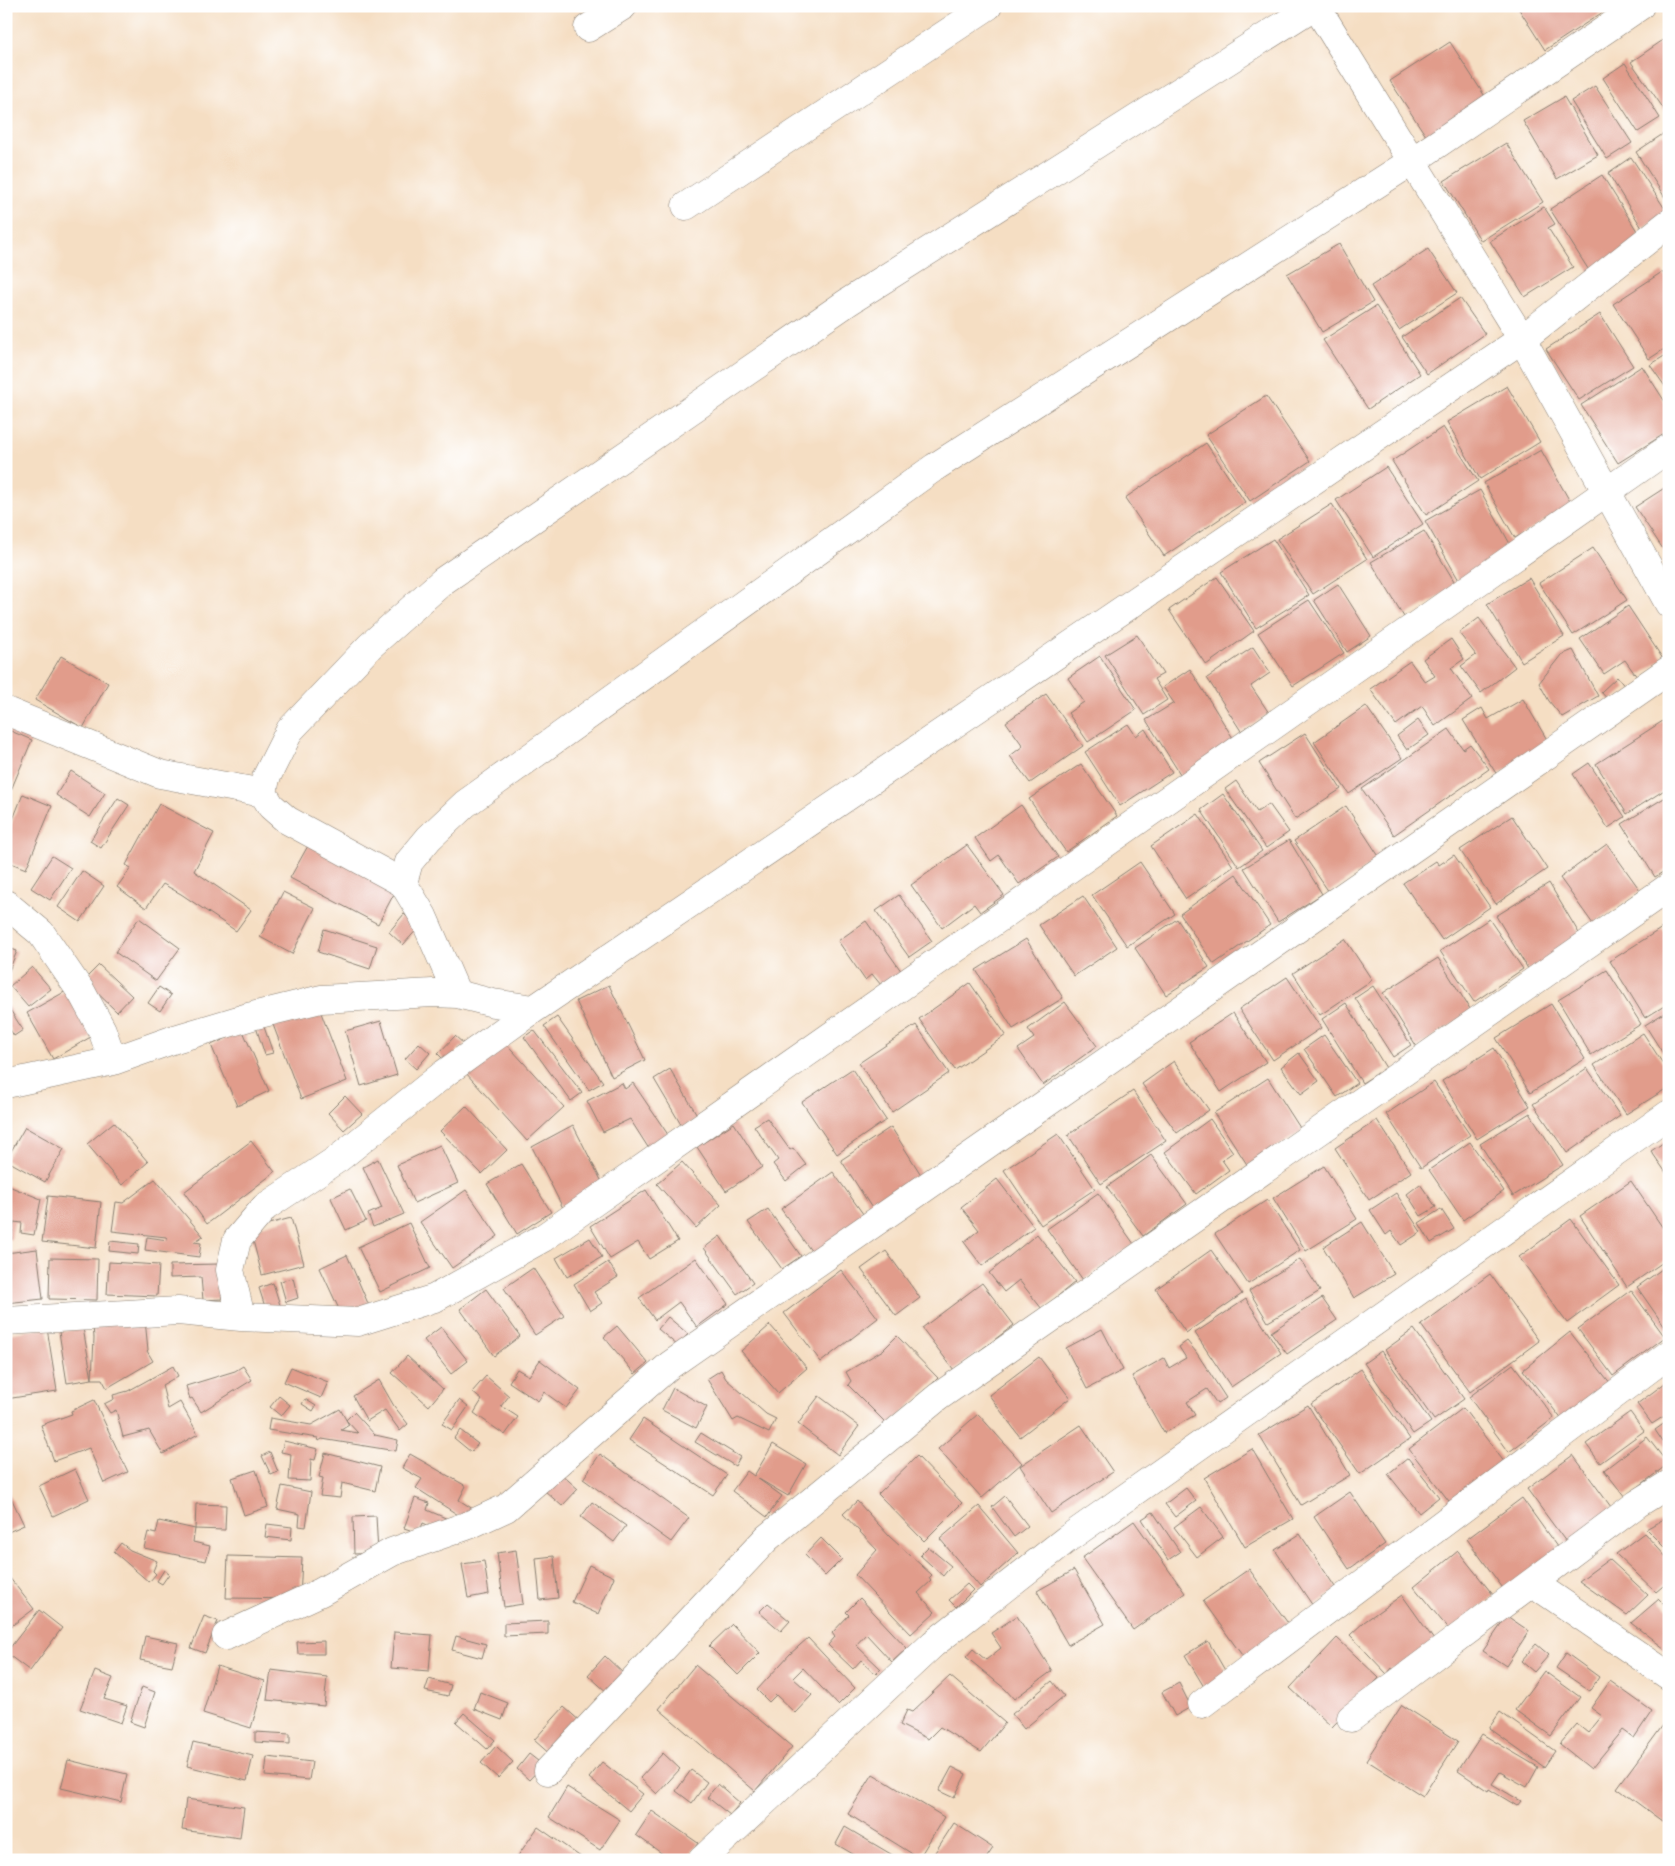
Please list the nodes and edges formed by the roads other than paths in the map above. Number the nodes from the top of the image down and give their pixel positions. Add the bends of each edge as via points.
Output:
1 (623, 6) edge
2 (988, 6) edge
3 (1315, 6) edge
4 (1640, 6) edge
5 (588, 28) dead end
6 (1412, 162) junction
7 (686, 206) dead end
8 (1669, 223) edge
9 (1522, 339) junction
10 (1669, 448) edge
11 (1607, 491) junction
12 (1669, 604) edge
13 (1669, 670) edge
14 (6, 711) edge
15 (263, 793) junction
16 (403, 883) junction
17 (1669, 887) edge
18 (6, 904) edge
19 (457, 994) junction
20 (534, 1009) junction
21 (113, 1061) junction
22 (6, 1084) edge
23 (1669, 1114) edge
24 (242, 1317) junction
25 (6, 1321) edge
26 (1669, 1354) edge
27 (1669, 1484) edge
28 (1532, 1583) junction
29 (226, 1636) dead end
30 (1669, 1676) edge
31 (1202, 1704) dead end
32 (1351, 1718) dead end
33 (548, 1772) dead end
34 (702, 1860) edge

1 - 5 street
2 - 7 street
3 - 6 street
3 - 15 street via 848,302 443,581 370,646 290,730 266,778
4 - 6 street
6 - 9 street
6 - 16 street via 935,467 465,804 409,862
8 - 9 street
9 - 11 street
9 - 20 street
10 - 11 street
11 - 12 street
11 - 24 street via 543,1238 435,1298 358,1322
13 - 29 street via 670,1365 506,1508 469,1525 392,1552 321,1592
14 - 15 street via 160,774
15 - 16 street via 271,806 287,820
16 - 19 street via 423,916
17 - 33 street via 938,1396 767,1538
18 - 21 street via 42,933 102,1030
19 - 20 street
19 - 21 street via 321,999 252,1016
20 - 24 street via 445,1073 339,1158 265,1207 237,1240 230,1270
21 - 22 street
23 - 34 street via 1067,1539 933,1644
24 - 25 street via 178,1311
26 - 31 street
27 - 28 street via 1637,1504
28 - 30 street
28 - 32 street

